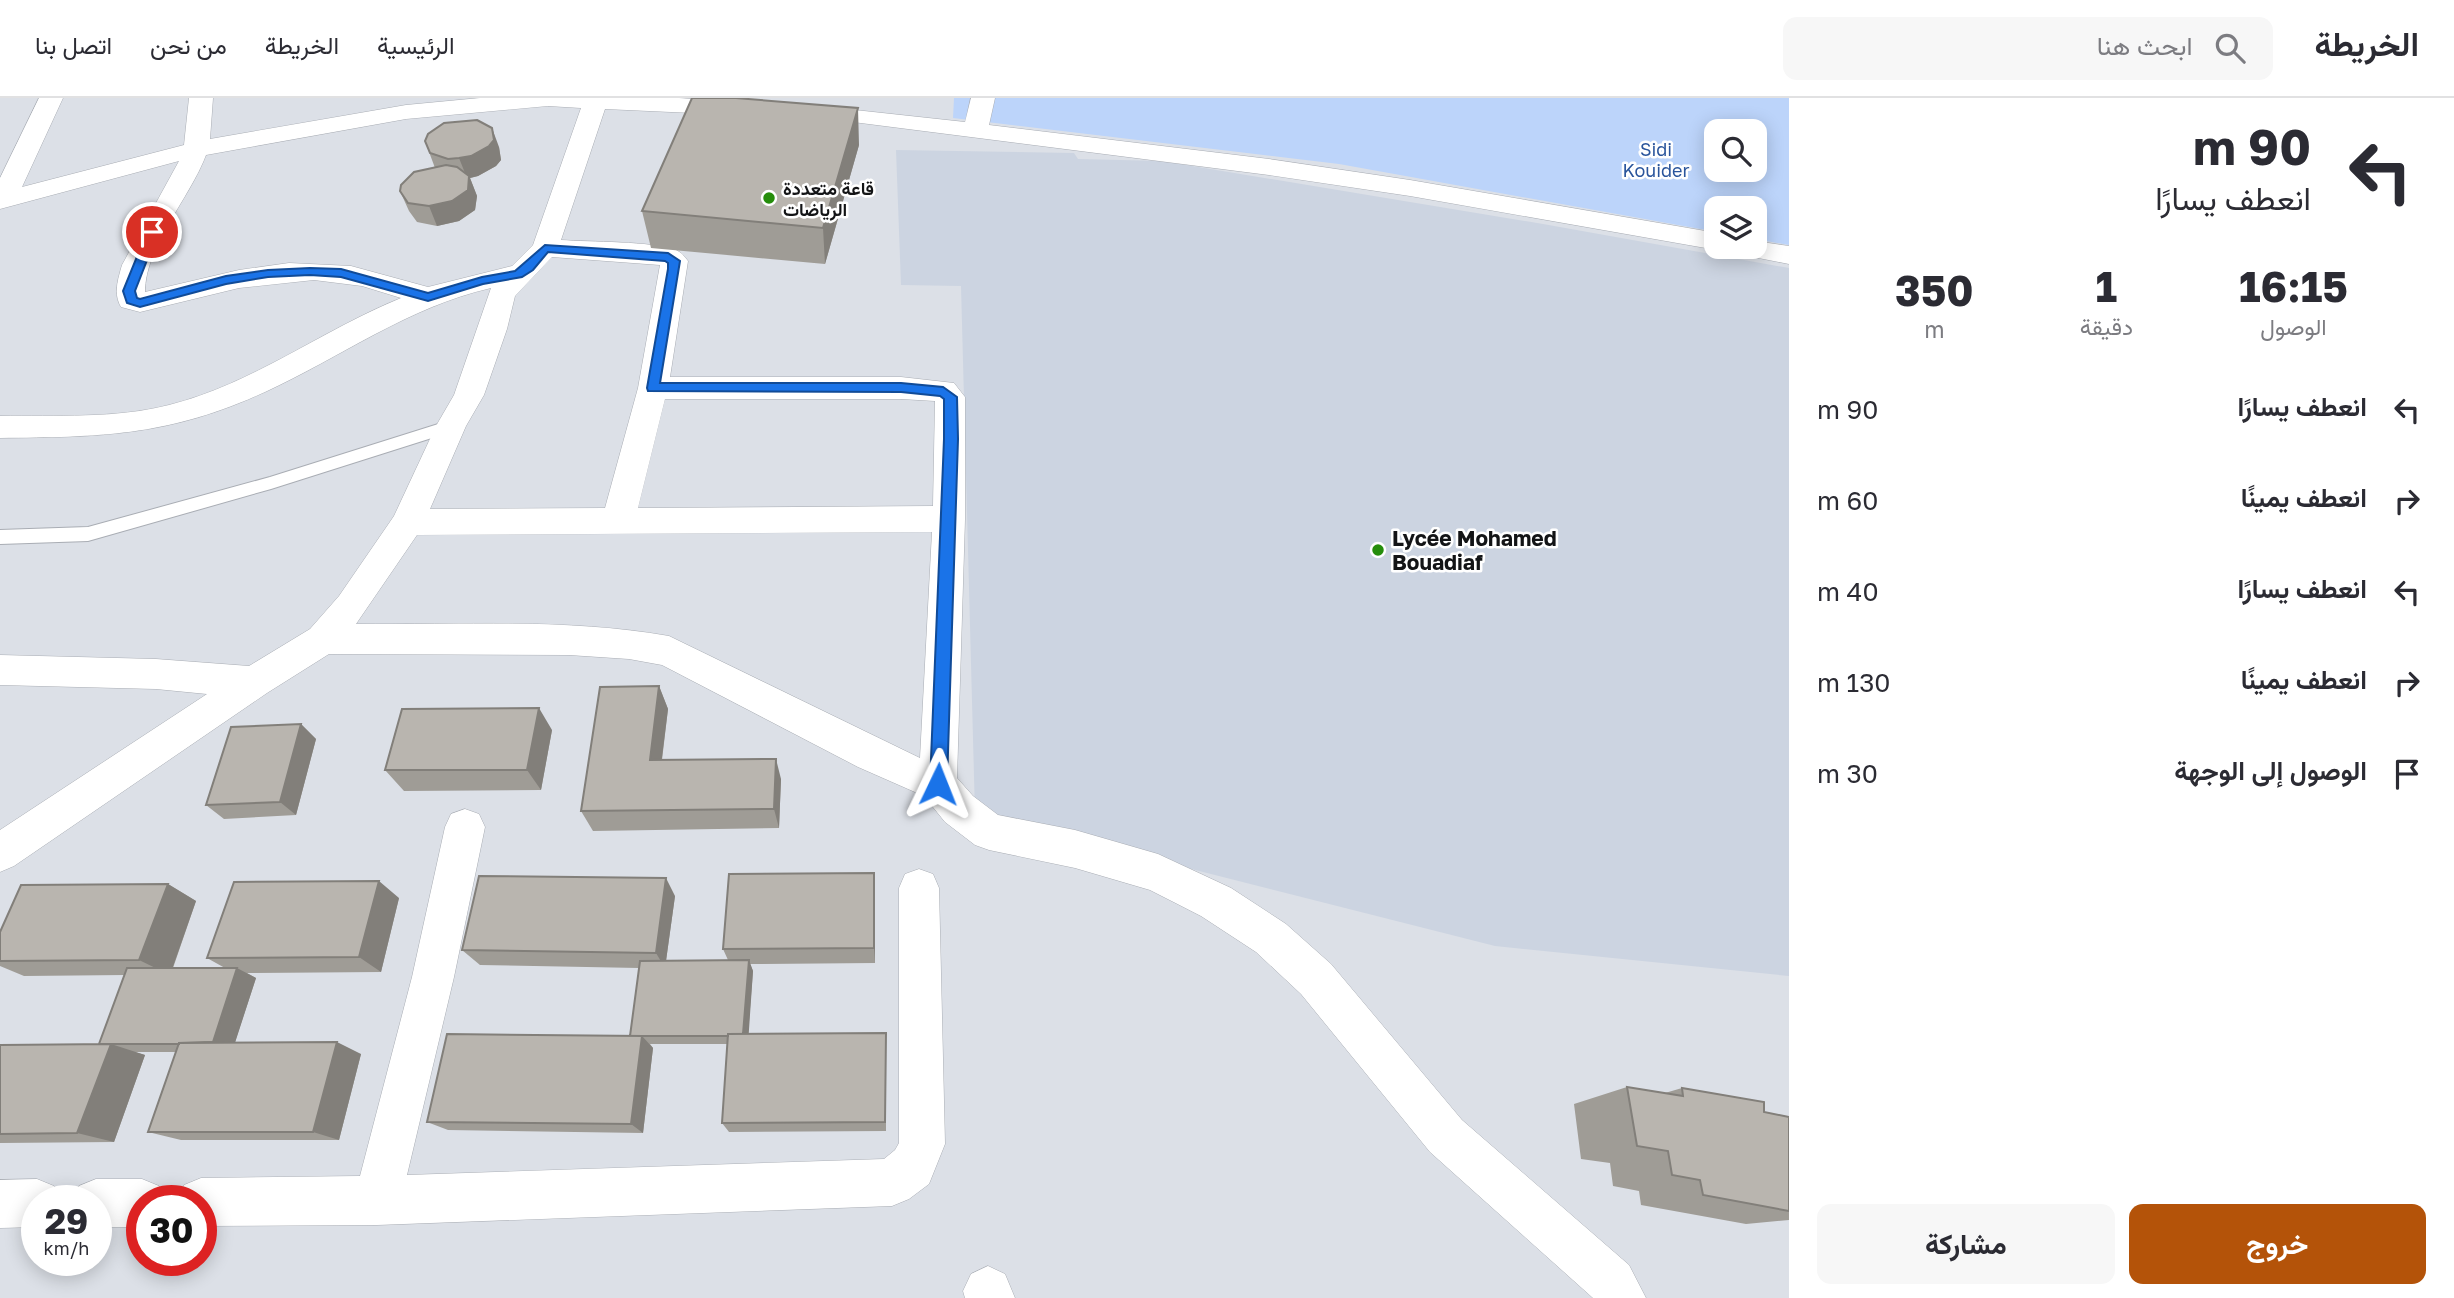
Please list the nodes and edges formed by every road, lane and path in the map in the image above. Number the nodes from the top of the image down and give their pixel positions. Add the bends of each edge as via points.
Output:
1 (51, 98) edge
2 (201, 98) edge
3 (878, 98) edge
4 (983, 98) edge
5 (547, 99) edge
6 (596, 100) junction
7 (765, 109) edge
8 (790, 111) edge
9 (853, 115) junction
10 (975, 130) junction
11 (196, 152) junction
12 (1, 201) edge
13 (1704, 240) edge
14 (545, 248) junction
15 (1767, 251) edge
16 (1789, 255) edge
17 (518, 274) junction
18 (428, 297) junction
19 (653, 388) junction
20 (451, 426) junction
21 (0, 427) edge
22 (949, 519) junction
23 (618, 520) junction
24 (408, 522) junction
25 (0, 537) edge
26 (323, 639) junction
27 (0, 670) edge
28 (254, 682) junction
29 (938, 784) junction
30 (465, 827) dead end
31 (0, 853) edge
32 (919, 888) dead end
33 (217, 1202) edge
34 (377, 1202) junction
35 (21, 1203) edge
36 (0, 1204) edge
37 (1621, 1298) edge

1 - 12 street
2 - 11 street
3 - 9 street
4 - 10 street
5 - 6 street
5 - 11 street via 393,114
6 - 7 street
6 - 14 street
8 - 9 street
9 - 10 street
10 - 13 street via 1410,188
11 - 12 street via 90,174
11 - 18 street via 144,247 129,291 131,300 140,303 237,278 310,272 341,273
14 - 17 street
14 - 19 street via 653,255 674,261
15 - 16 street
17 - 18 street
17 - 20 street via 502,293 469,395
18 - 21 street via 308,359 187,411 94,426
19 - 22 street via 943,391 950,397
19 - 23 street
20 - 24 street
20 - 25 lane via 88,534
22 - 23 street
22 - 29 street
23 - 24 street
24 - 26 street
26 - 28 street
26 - 29 street via 569,640 669,651 871,755
27 - 28 street
28 - 31 street
29 - 37 street via 959,810 989,832 1074,849 1158,873 1216,902 1271,938 1316,979 1446,1136 1612,1282
30 - 34 street
32 - 34 street via 922,1144 912,1167 892,1182
33 - 34 street
35 - 36 street

